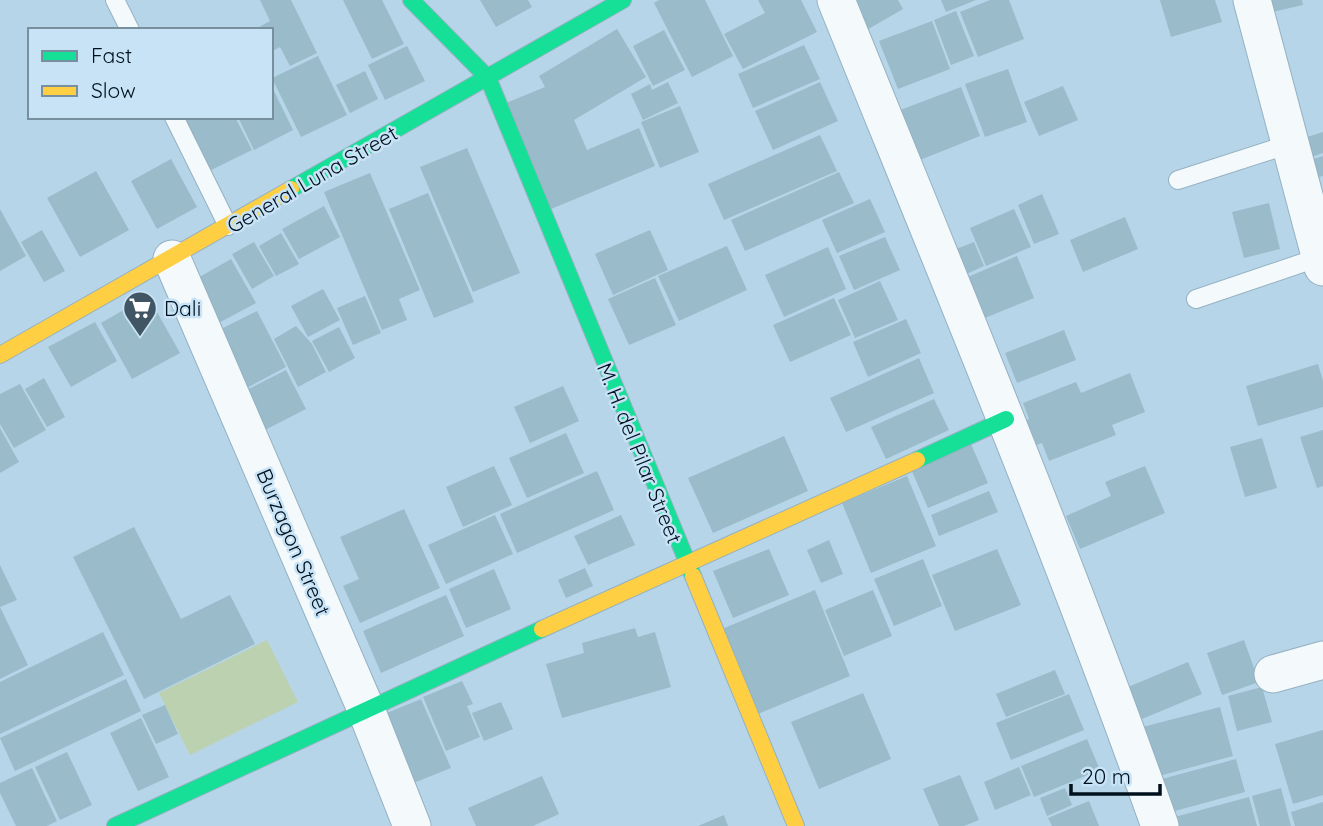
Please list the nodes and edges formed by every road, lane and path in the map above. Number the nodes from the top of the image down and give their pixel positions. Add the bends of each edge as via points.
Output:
1 (116, 0) edge
2 (411, 0) edge
3 (623, 0) edge
4 (836, 0) edge
5 (1252, 0) edge
6 (129, 28) edge
7 (488, 78) junction
8 (175, 119) edge
9 (1290, 144) junction
10 (1178, 180) dead end
11 (228, 226) junction
12 (172, 259) junction
13 (1322, 262) edge
14 (1196, 299) dead end
15 (0, 355) edge
16 (1006, 419) junction
17 (686, 565) junction
18 (1323, 660) edge
19 (1273, 674) dead end
20 (365, 706) junction
21 (115, 826) edge
22 (412, 826) edge
23 (796, 826) edge
24 (1160, 826) edge

1 - 6 lane
2 - 7 street
3 - 7 street, General Luna Street
4 - 16 street
5 - 9 street
7 - 11 street, General Luna Street
7 - 17 street, M. H. del Pilar Street
8 - 11 lane
9 - 10 lane
9 - 13 street
11 - 12 street, General Luna Street
12 - 15 street, General Luna Street
12 - 20 street, Burzagon Street
13 - 14 lane
16 - 17 street
16 - 24 street
17 - 20 street
17 - 23 street, M. H. del Pilar Street
18 - 19 street
20 - 21 street
20 - 22 street, Burzagon Street

